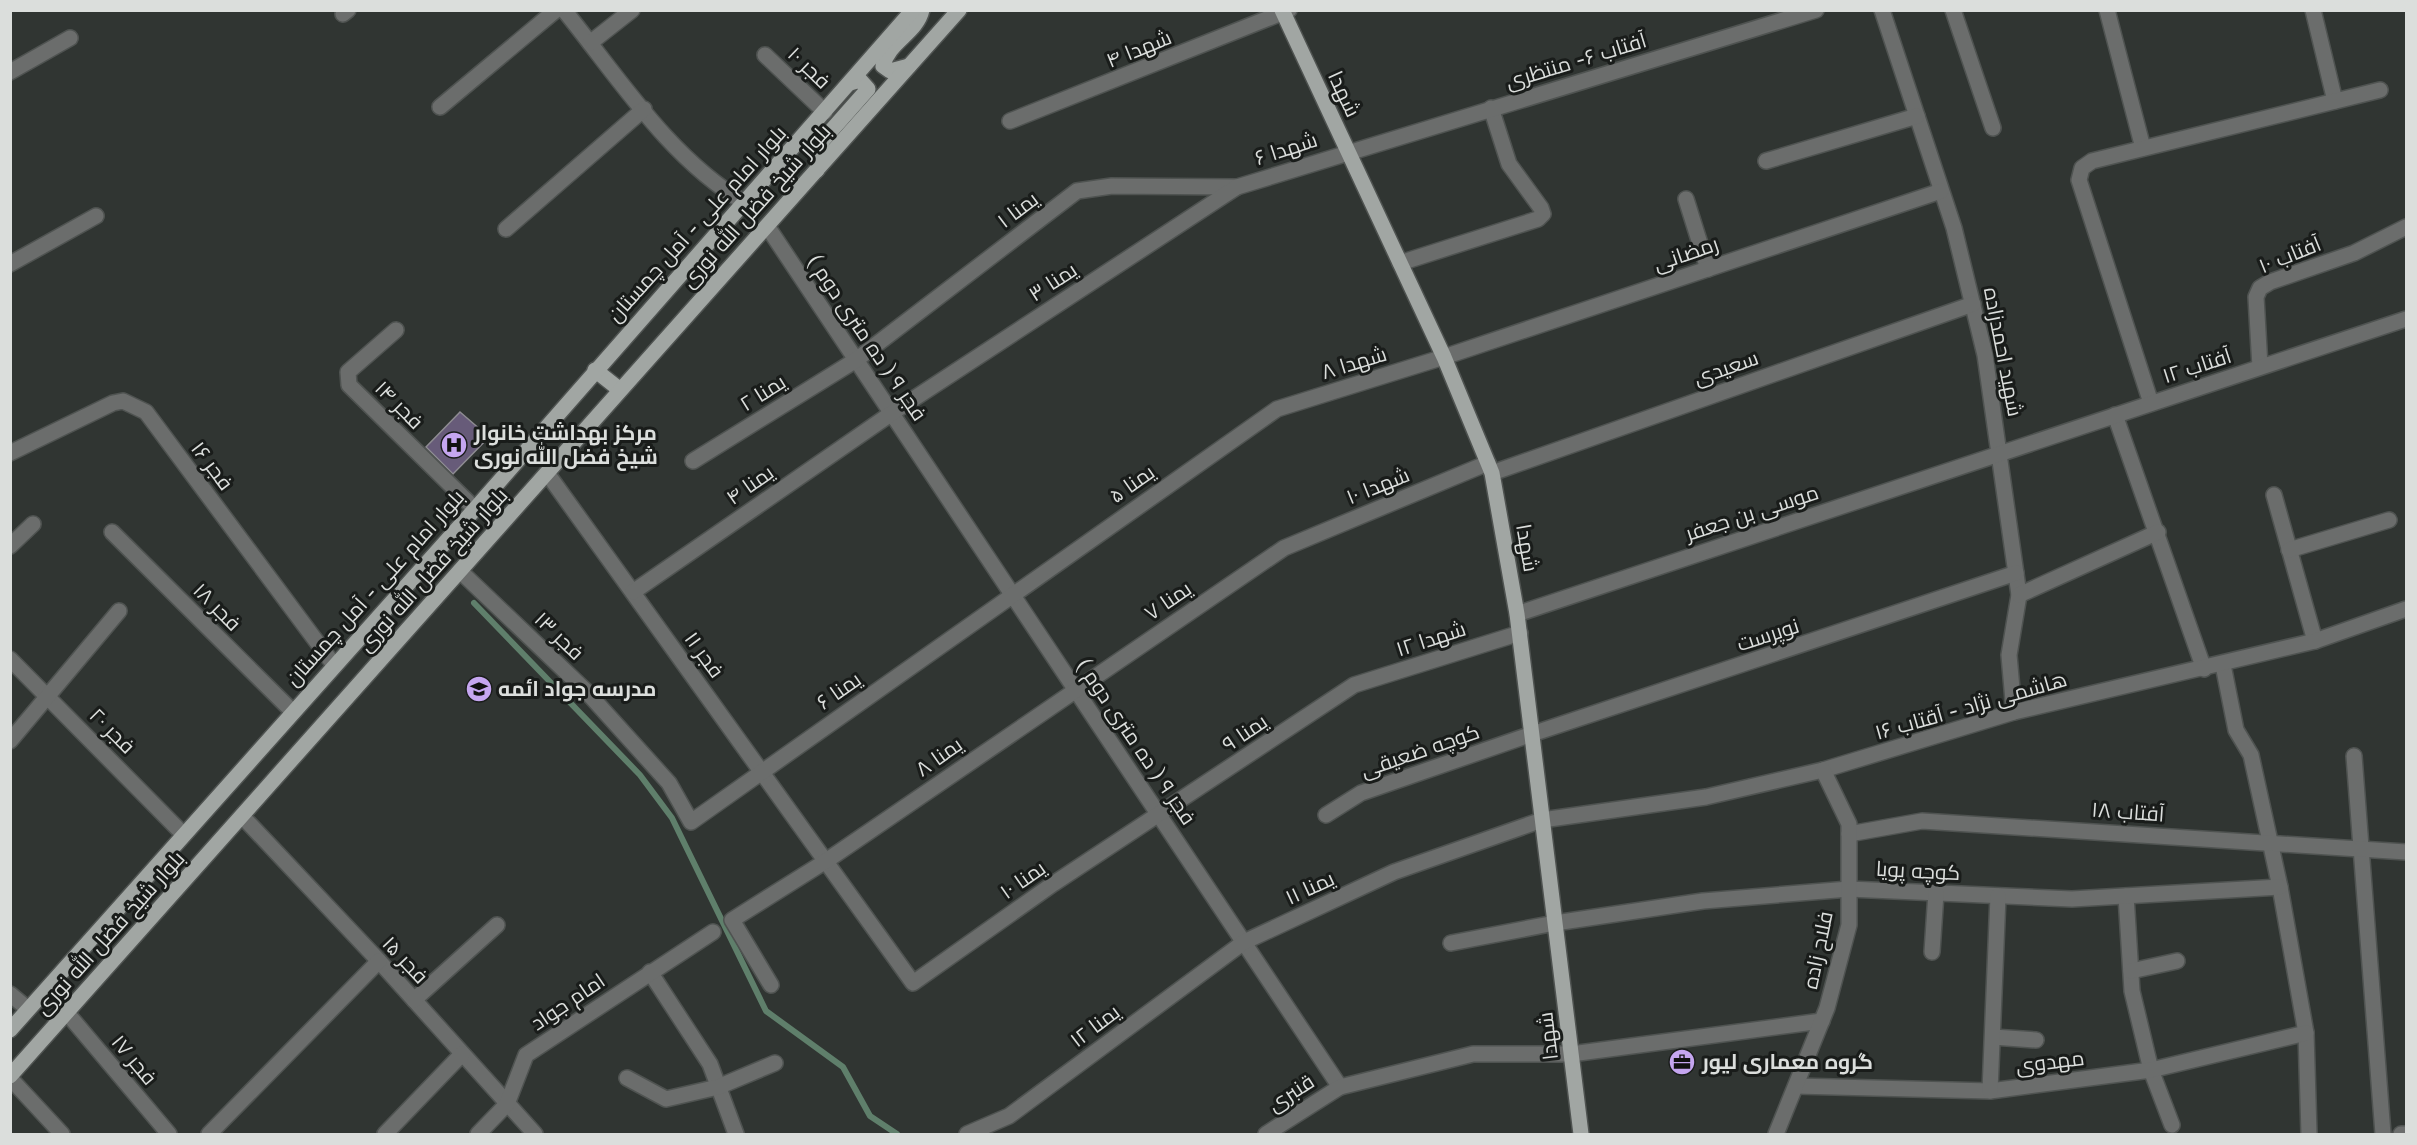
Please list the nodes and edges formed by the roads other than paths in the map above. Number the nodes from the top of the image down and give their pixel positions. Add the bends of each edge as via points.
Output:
1 (556, 10) edge
2 (564, 10) edge
3 (632, 10) edge
4 (913, 10) edge
5 (922, 10) edge
6 (959, 10) edge
7 (1816, 10) edge
8 (1882, 10) edge
9 (1953, 10) edge
10 (2107, 10) edge
11 (2313, 10) edge
12 (1285, 11) edge
13 (70, 38) dead end
14 (590, 43) junction
15 (765, 55) dead end
16 (909, 66) junction
17 (10, 72) edge
18 (850, 83) junction
19 (2380, 90) dead end
20 (2335, 101) junction
21 (440, 107) dead end
22 (1491, 108) junction
23 (644, 109) junction
24 (825, 112) junction
25 (1917, 116) junction
26 (1010, 121) dead end
27 (1993, 128) dead end
28 (2143, 148) junction
29 (1348, 151) junction
30 (1766, 161) dead end
31 (817, 170) junction
32 (1237, 187) junction
33 (1941, 191) junction
34 (1686, 199) dead end
35 (745, 203) junction
36 (96, 216) dead end
37 (767, 226) junction
38 (2406, 226) edge
39 (506, 229) dead end
40 (1400, 263) junction
41 (10, 264) edge
42 (1708, 269) junction
43 (1972, 304) junction
44 (2406, 319) edge
45 (396, 330) dead end
46 (1444, 357) junction
47 (856, 360) junction
48 (2260, 367) junction
49 (595, 370) junction
50 (619, 389) junction
51 (2151, 403) junction
52 (1276, 409) joint
53 (892, 413) junction
54 (2115, 415) junction
55 (10, 453) edge
56 (2001, 453) junction
57 (693, 461) dead end
58 (1490, 468) junction
59 (547, 473) junction
60 (2274, 495) dead end
61 (475, 509) junction
62 (2389, 520) dead end
63 (33, 524) dead end
64 (112, 532) dead end
65 (2158, 532) junction
66 (10, 546) edge
67 (1284, 548) joint
68 (2289, 550) junction
69 (460, 571) junction
70 (2016, 573) junction
71 (633, 592) junction
72 (1012, 594) junction
73 (2019, 595) junction
74 (2406, 609) edge
75 (119, 611) dead end
76 (1517, 614) junction
77 (1520, 633) junction
78 (2315, 641) junction
79 (10, 659) edge
80 (334, 665) junction
81 (2223, 665) junction
82 (2204, 669) junction
83 (1354, 685) joint
84 (1075, 688) junction
85 (48, 696) junction
86 (292, 711) junction
87 (2014, 712) junction
88 (1532, 734) junction
89 (10, 741) edge
90 (2354, 756) dead end
91 (1823, 770) junction
92 (762, 771) junction
93 (1160, 815) junction
94 (1326, 815) dead end
95 (242, 816) junction
96 (1542, 820) junction
97 (691, 822) joint
98 (183, 834) junction
99 (1849, 834) junction
100 (2271, 842) junction
101 (2363, 849) junction
102 (2406, 852) edge
103 (826, 861) junction
104 (2280, 887) junction
105 (1849, 889) junction
106 (1936, 893) junction
107 (1998, 896) junction
108 (2126, 896) junction
109 (1555, 923) junction
110 (497, 925) dead end
111 (713, 932) dead end
112 (1244, 942) junction
113 (1451, 944) dead end
114 (1932, 952) dead end
115 (2177, 961) dead end
116 (379, 962) junction
117 (2131, 971) junction
118 (650, 972) junction
119 (913, 982) joint
120 (771, 985) dead end
121 (10, 994) edge
122 (414, 1000) junction
123 (28, 1009) junction
124 (67, 1013) junction
125 (1822, 1021) junction
126 (10, 1030) edge
127 (2306, 1033) junction
128 (1993, 1037) junction
129 (2036, 1040) dead end
130 (462, 1054) junction
131 (1571, 1054) junction
132 (775, 1063) dead end
133 (2151, 1070) junction
134 (10, 1077) edge
135 (627, 1078) dead end
136 (1796, 1086) junction
137 (718, 1087) junction
138 (1340, 1087) junction
139 (1990, 1091) junction
140 (507, 1104) junction
141 (2172, 1125) dead end
142 (62, 1134) edge
143 (169, 1134) edge
144 (209, 1134) edge
145 (385, 1134) edge
146 (478, 1134) edge
147 (535, 1134) edge
148 (736, 1134) edge
149 (967, 1134) edge
150 (1266, 1134) edge
151 (1581, 1134) edge
152 (1776, 1134) edge
153 (2309, 1134) edge
154 (2383, 1134) edge
155 (2401, 1134) edge
156 (2406, 1134) edge

1 - 21 street
2 - 14 street
3 - 14 street
4 - 18 main road, بلوار امام علی - آمل چمستان
5 - 16 main road via 920,19 885,55 883,66 890,71
6 - 16 main road, بلوار شیخ فضل الله نوری
7 - 22 street, آفتاب ۶- منتظری
8 - 25 street, شهید احمدزاده
9 - 27 street
10 - 28 street
11 - 20 street
12 - 26 street, شهدا ۴
12 - 29 main road, شهدا
13 - 17 street
14 - 23 street
15 - 24 street, فجر ۱۰
16 - 31 main road, بلوار شیخ فضل الله نوری
18 - 24 main road, بلوار امام علی - آمل چمستان
18 - 31 main road via 860,80 868,89 822,141
19 - 20 street
20 - 28 street
22 - 29 street, آفتاب ۶- منتظری
22 - 40 street via 1509,164 1543,214 1538,219
23 - 35 street via 698,171
23 - 39 street
24 - 35 main road, بلوار امام علی - آمل چمستان
25 - 30 street
25 - 33 street, شهید احمدزاده
28 - 51 street via 2092,161 2082,168 2079,180
29 - 32 street, شهدا ۶
29 - 40 main road, شهدا
31 - 37 main road, بلوار شیخ فضل الله نوری
32 - 47 street, یمنا ۱ via 1112,186 1077,191
32 - 53 street, یمنا ۳
33 - 42 street, رمضانی
33 - 43 street, شهید احمدزاده
34 - 42 street
35 - 49 main road, بلوار امام علی - آمل چمستان
36 - 41 street
37 - 47 street, فجر ۹ ( ده متری دوم )
37 - 50 main road, بلوار شیخ فضل الله نوری
38 - 48 street, آفتاب ۱۰ via 2354,253 2260,288 2256,297
40 - 46 main road, شهدا
42 - 46 street, رمضانی
43 - 56 street, شهید احمدزاده via 1985,355
43 - 58 street, سعیدی
44 - 48 street, آفتاب ۱۲
45 - 61 street, فجر ۱۴ via 348,372 349,385
46 - 52 street, شهدا ۸
46 - 58 main road, شهدا
47 - 53 street, فجر ۹ ( ده متری دوم )
47 - 57 street, یمنا ۲
48 - 51 street, آفتاب ۱۲
49 - 50 main road
49 - 61 main road, بلوار امام علی - آمل چمستان
50 - 59 main road, بلوار شیخ فضل الله نوری
51 - 54 street, آفتاب ۱۲
52 - 72 street, یمنا ۵
53 - 71 street, یمنا ۴
53 - 72 street, فجر ۹ ( ده متری دوم )
54 - 56 street, آفتاب ۱۲
54 - 65 street
55 - 80 street, فجر ۱۶ via 113,403 123,401 146,412
56 - 70 street, شهید احمدزاده
56 - 76 street, موسی بن جعفر
58 - 67 street, شهدا ۱۰
58 - 76 main road, شهدا
59 - 69 main road, بلوار شیخ فضل الله نوری
59 - 71 street, فجر ۱۱
60 - 68 street
61 - 80 main road, بلوار امام علی - آمل چمستان
62 - 68 street
63 - 66 street
64 - 86 street, فجر ۱۸
65 - 73 street
65 - 82 street
67 - 84 street, یمنا ۷
68 - 78 street
69 - 95 main road, بلوار شیخ فضل الله نوری
69 - 97 street, فجر ۱۳ via 586,691 669,783
70 - 73 street, شهید احمدزاده
70 - 88 street, نوپرست
71 - 92 street, فجر ۱۱
72 - 84 street, فجر ۹ ( ده متری دوم )
72 - 92 street, یمنا ۶
73 - 87 street, شهید احمدزاده via 2009,654
74 - 78 street, هاشمی نژاد - آقتاب ۱۶
75 - 85 street
76 - 77 main road, شهدا
77 - 83 street, شهدا ۱۲
77 - 88 main road, شهدا
78 - 81 street, هاشمی نژاد - آقتاب ۱۶
79 - 85 street, فجر ۲۰
80 - 86 main road, بلوار امام علی - آمل چمستان
81 - 82 street, هاشمی نژاد - آقتاب ۱۶
81 - 100 street via 2236,730 2251,755
82 - 87 street, هاشمی نژاد - آقتاب ۱۶
83 - 93 street, یمنا ۹
84 - 93 street, فجر ۹ ( ده متری دوم )
84 - 103 street, یمنا ۸
85 - 89 street
85 - 98 street, فجر ۲۰
86 - 98 main road, بلوار امام علی - آمل چمستان
87 - 91 street, هاشمی نژاد - آقتاب ۱۶
88 - 94 street, کوچه ضعیقی via 1361,793
88 - 96 main road, شهدا
90 - 101 street
91 - 96 street, هاشمی نژاد - آقتاب ۱۶ via 1706,797
91 - 99 street, فلاح زاده via 1849,824
92 - 97 street, یمنا ۶
92 - 103 street, فجر ۱۱
93 - 112 street, فجر ۹ ( ده متری دوم )
93 - 119 street, یمنا ۱۰
95 - 116 street, فجر ۱۵
95 - 124 main road, بلوار شیخ فضل الله نوری
96 - 109 main road, شهدا
96 - 112 street, یمنا ۱۱ via 1394,872
98 - 123 main road, بلوار امام علی - آمل چمستان
99 - 100 street, آفتاب ۱۸ via 1922,821
99 - 105 street, فلاح زاده
100 - 101 street, آفتاب ۱۸
100 - 104 street
101 - 102 street, آفتاب ۱۸
101 - 154 street
103 - 119 street, فجر ۱۱
103 - 120 street via 732,920
104 - 108 street, کوچه پویا
104 - 127 street
105 - 106 street, کوچه پویا
105 - 109 street, کوچه پویا via 1702,901
105 - 125 street, فلاح زاده via 1849,925
106 - 107 street, کوچه پویا
106 - 114 street
107 - 108 street, کوچه پویا
107 - 128 street
108 - 117 street
109 - 113 street, کوچه پویا
109 - 131 main road, شهدا
110 - 122 street
111 - 118 street, امام جواد
112 - 138 street, فجر ۹ ( ده متری دوم )
112 - 149 street, یمنا ۱۲ via 1009,1116
115 - 117 street
116 - 122 street, فجر ۱۵
116 - 144 street
117 - 133 street
118 - 137 street via 710,1064
118 - 140 street, امام جواد via 526,1055
121 - 123 street
122 - 130 street, فجر ۱۵
123 - 126 main road, بلوار امام علی - آمل چمستان
124 - 134 main road, بلوار شیخ فضل الله نوری
124 - 143 street, فجر ۱۷
125 - 131 street
125 - 136 street, فلاح زاده
127 - 133 street, مهدوی
127 - 153 street
128 - 129 street
128 - 139 street
130 - 140 street, فجر ۱۵
130 - 145 street
131 - 138 street via 1473,1054
131 - 151 main road, شهدا
132 - 137 street
133 - 139 street, مهدوی
133 - 141 street
134 - 142 street
135 - 137 street via 666,1099
136 - 139 street, مهدوی
136 - 152 street, فلاح زاده
137 - 148 street
138 - 150 street, قنبری
140 - 146 street, امام جواد
140 - 147 street, فجر ۱۵
155 - 156 street

